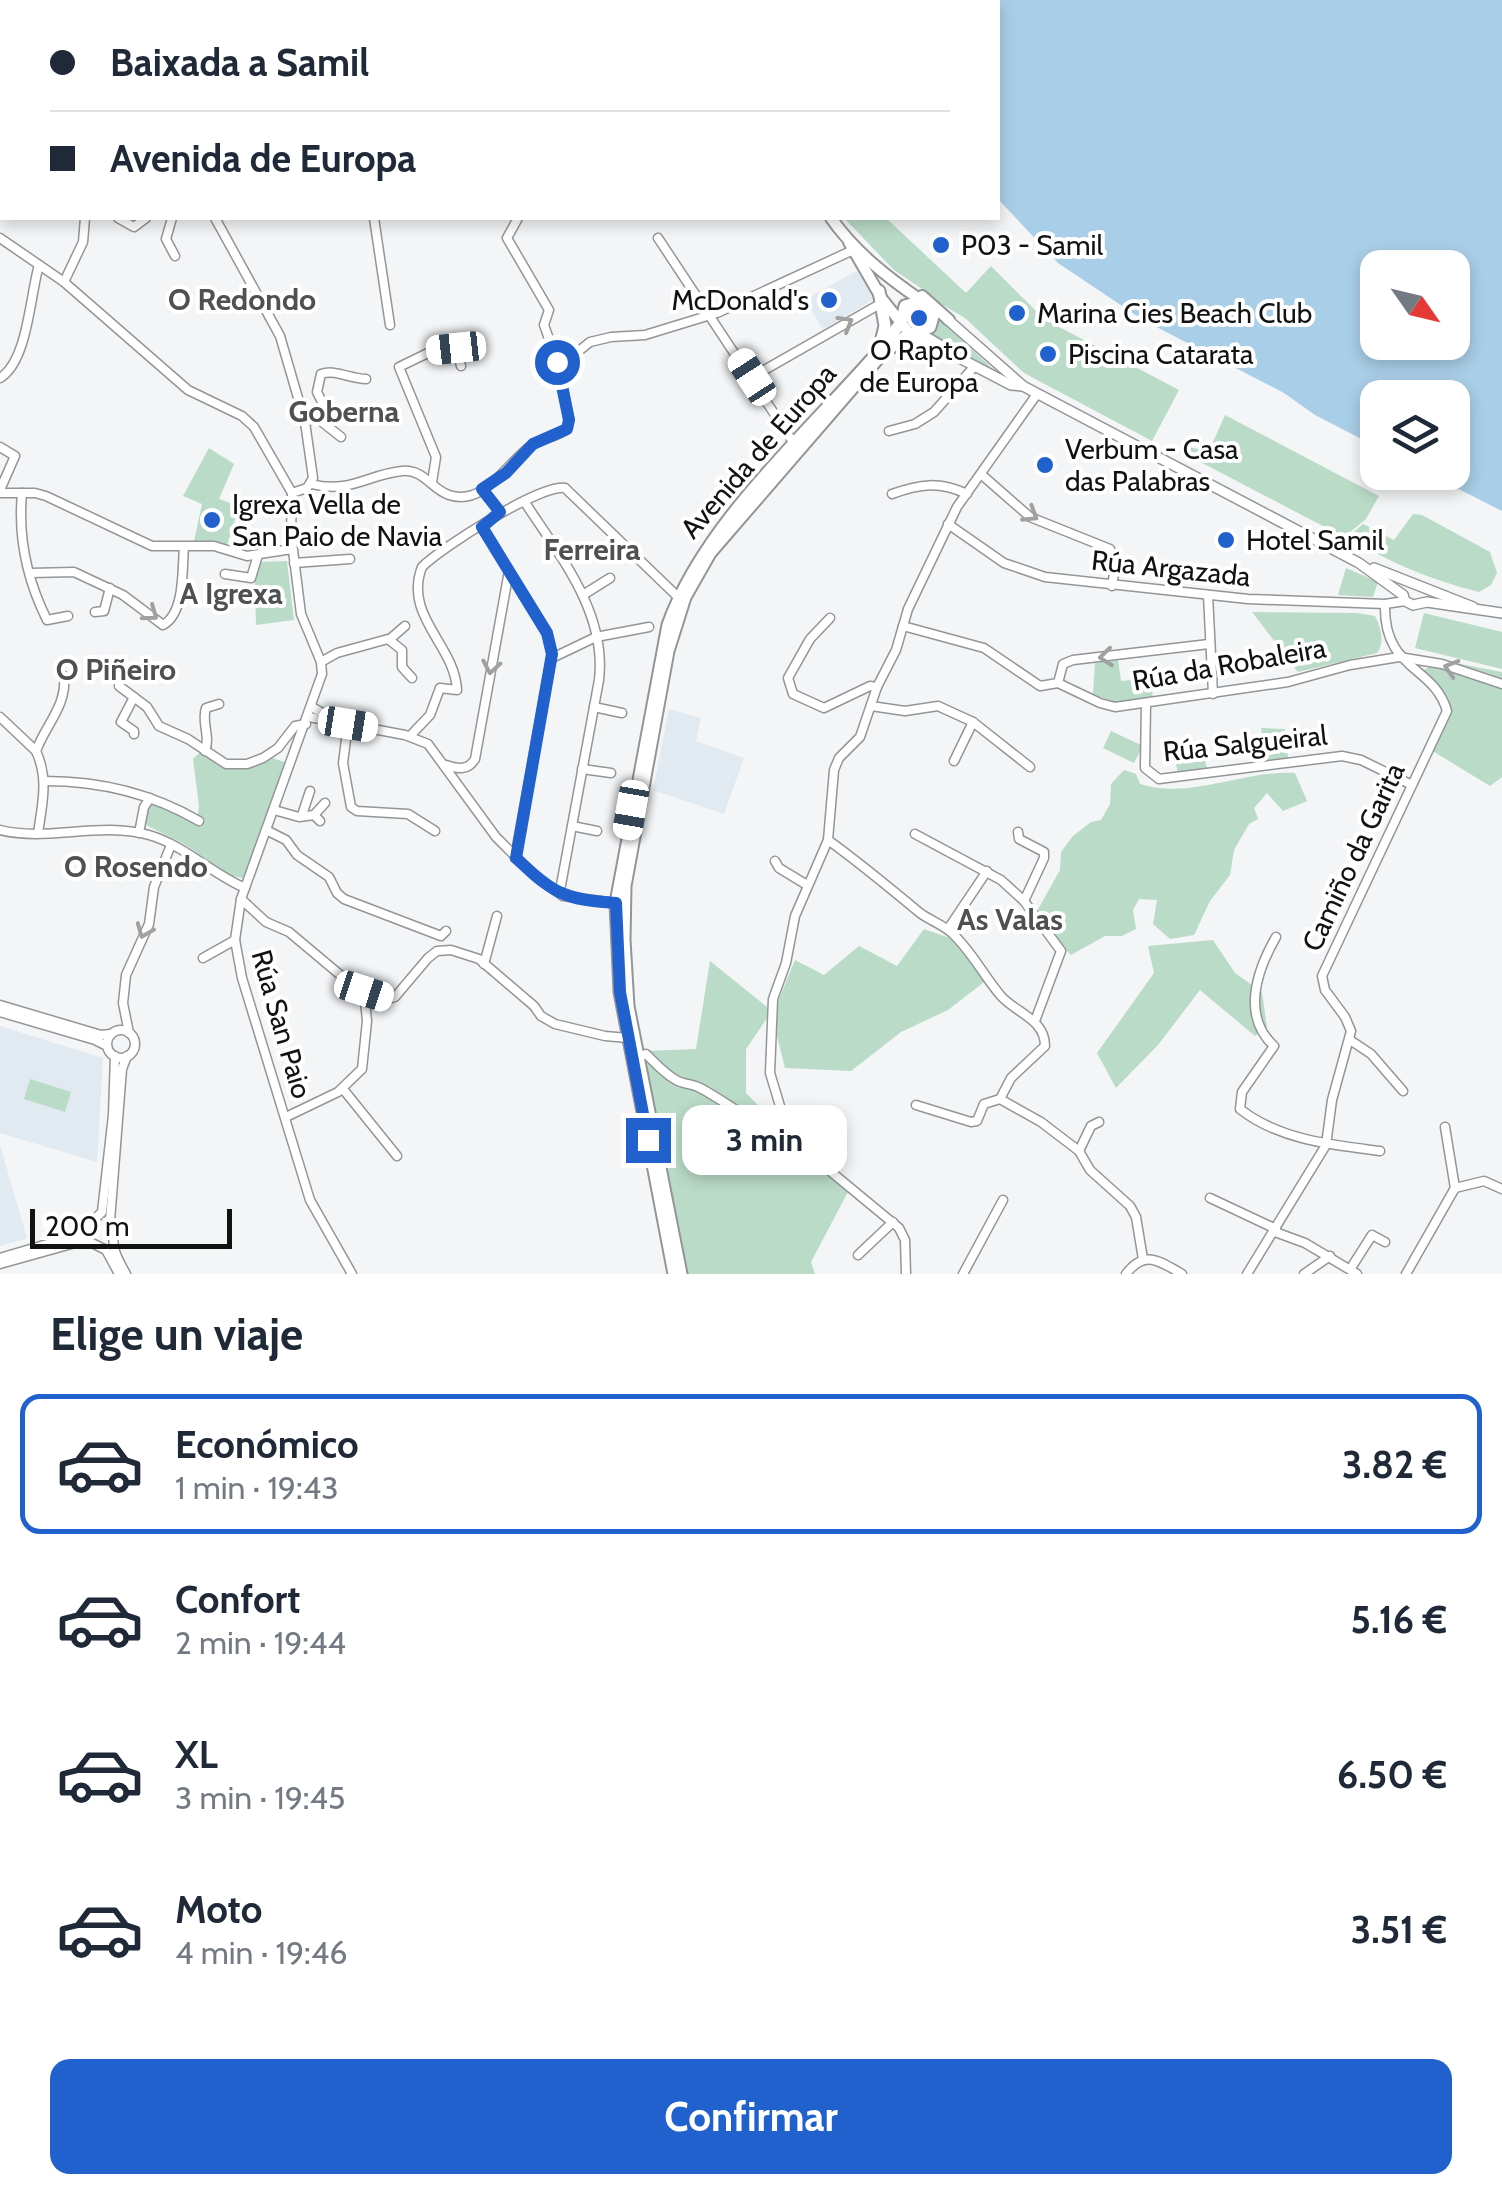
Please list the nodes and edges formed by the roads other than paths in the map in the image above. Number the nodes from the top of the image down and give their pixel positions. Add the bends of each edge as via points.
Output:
1 (85, 220) edge
2 (122, 220) edge
3 (143, 220) edge
4 (171, 220) edge
5 (217, 220) edge
6 (374, 220) edge
7 (517, 220) edge
8 (832, 220) edge
9 (0, 238) edge
10 (658, 238) dead end
11 (850, 246) junction
12 (175, 256) dead end
13 (39, 265) junction
14 (883, 272) junction
15 (64, 282) junction
16 (880, 297) junction
17 (927, 305) junction
18 (710, 315) junction
19 (901, 320) junction
20 (949, 320) junction
21 (390, 324) dead end
22 (915, 333) junction
23 (954, 356) junction
24 (462, 366) dead end
25 (559, 366) junction
26 (974, 366) junction
27 (860, 376) junction
28 (752, 377) junction
29 (0, 378) edge
30 (366, 379) dead end
31 (1023, 386) junction
32 (1037, 394) junction
33 (317, 418) junction
34 (304, 422) junction
35 (888, 431) dead end
36 (341, 436) dead end
37 (794, 445) junction
38 (0, 446) edge
39 (982, 475) junction
40 (432, 482) junction
41 (311, 484) junction
42 (482, 489) junction
43 (0, 491) edge
44 (22, 492) junction
45 (292, 493) junction
46 (892, 494) dead end
47 (967, 494) junction
48 (524, 501) junction
49 (500, 512) junction
50 (948, 524) junction
51 (482, 527) junction
52 (184, 547) junction
53 (292, 549) junction
54 (258, 555) junction
55 (350, 559) dead end
56 (294, 563) junction
57 (1360, 563) junction
58 (509, 572) junction
59 (30, 574) junction
60 (225, 574) dead end
61 (610, 578) dead end
62 (1112, 586) junction
63 (1417, 586) junction
64 (110, 588) junction
65 (583, 595) junction
66 (1208, 595) junction
67 (678, 596) junction
68 (1404, 598) junction
69 (1421, 601) junction
70 (1385, 604) junction
71 (1473, 606) junction
72 (95, 612) dead end
73 (1502, 613) edge
74 (68, 616) dead end
75 (830, 618) dead end
76 (405, 626) dead end
77 (903, 626) junction
78 (650, 627) dead end
79 (599, 637) junction
80 (390, 639) junction
81 (1209, 644) junction
82 (1399, 657) junction
83 (552, 658) junction
84 (321, 662) junction
85 (64, 676) dead end
86 (412, 678) dead end
87 (1058, 683) junction
88 (1502, 684) edge
89 (119, 686) dead end
90 (877, 687) junction
91 (1213, 694) junction
92 (134, 696) junction
93 (1146, 703) junction
94 (219, 704) dead end
95 (871, 706) junction
96 (594, 707) junction
97 (622, 712) dead end
98 (309, 716) junction
99 (0, 717) edge
100 (973, 722) junction
101 (343, 723) junction
102 (134, 734) dead end
103 (410, 736) junction
104 (278, 748) junction
105 (36, 751) junction
106 (206, 751) junction
107 (292, 761) junction
108 (954, 761) dead end
109 (446, 765) junction
110 (1030, 767) dead end
111 (463, 768) junction
112 (582, 768) junction
113 (611, 774) dead end
114 (45, 781) junction
115 (455, 781) junction
116 (1410, 784) junction
117 (310, 791) dead end
118 (150, 798) junction
119 (325, 803) dead end
120 (274, 810) junction
121 (302, 815) junction
122 (199, 821) dead end
123 (572, 826) junction
124 (0, 830) edge
125 (266, 830) junction
126 (435, 830) dead end
127 (597, 831) dead end
128 (1018, 832) dead end
129 (139, 833) junction
130 (38, 834) junction
131 (915, 834) dead end
132 (828, 840) junction
133 (172, 845) junction
134 (516, 858) junction
135 (775, 862) dead end
136 (987, 871) junction
137 (808, 885) junction
138 (561, 886) junction
139 (550, 887) junction
140 (245, 888) junction
141 (568, 898) junction
142 (241, 899) junction
143 (1024, 902) junction
144 (616, 903) junction
145 (498, 916) dead end
146 (948, 929) junction
147 (446, 931) dead end
148 (1276, 937) dead end
149 (235, 940) junction
150 (203, 958) dead end
151 (484, 964) junction
152 (364, 991) junction
153 (0, 1009) edge
154 (124, 1019) junction
155 (1036, 1021) junction
156 (114, 1032) junction
157 (128, 1032) junction
158 (628, 1038) junction
159 (1350, 1040) junction
160 (107, 1046) junction
161 (114, 1056) junction
162 (127, 1056) junction
163 (638, 1056) junction
164 (343, 1090) junction
165 (1403, 1091) dead end
166 (1000, 1100) junction
167 (916, 1105) dead end
168 (286, 1117) junction
169 (1099, 1122) dead end
170 (1445, 1128) dead end
171 (796, 1136) junction
172 (1326, 1145) junction
173 (1078, 1151) junction
174 (1380, 1151) dead end
175 (396, 1156) dead end
176 (1455, 1188) junction
177 (1502, 1189) edge
178 (1210, 1198) dead end
179 (1003, 1200) dead end
180 (98, 1218) junction
181 (110, 1222) junction
182 (894, 1222) junction
183 (87, 1228) junction
184 (1275, 1231) junction
185 (112, 1239) junction
186 (90, 1241) junction
187 (1385, 1242) dead end
188 (100, 1246) junction
189 (858, 1255) dead end
190 (1330, 1256) junction
191 (1143, 1258) junction
192 (0, 1261) edge
193 (1354, 1271) edge
194 (123, 1274) edge
195 (352, 1274) edge
196 (678, 1274) edge
197 (906, 1274) edge
198 (963, 1274) edge
199 (1126, 1274) edge
200 (1182, 1274) edge
201 (1247, 1274) edge
202 (1304, 1274) edge
203 (1406, 1274) edge

1 - 15 street via 83,242
2 - 3 street via 134,227
4 - 12 street via 166,239
5 - 34 street via 280,336
6 - 21 street
7 - 25 street via 507,238 549,310 544,325
8 - 11 main road
9 - 13 street
10 - 18 street
11 - 14 main road
11 - 16 main road
11 - 18 street via 764,294
13 - 15 street
13 - 29 street via 28,327 11,370
14 - 17 main road
14 - 20 main road
15 - 45 street via 188,390 250,422
16 - 19 main road
16 - 27 main road via 883,338
28 -> 16 street
17 - 19 main road via 908,304
17 - 20 street
17 - 22 main road via 932,324
18 - 25 street via 645,335 590,342
18 - 28 street
19 - 22 main road
19 - 27 main road, Avenida de Europa
20 - 31 street
22 - 23 street
22 - 27 main road, Avenida de Europa via 890,346
23 - 26 street
23 - 27 main road via 906,341
24 - 40 street via 456,348 399,366 436,456
25 - 42 street via 567,429 533,444
26 - 31 street
26 - 35 street via 934,412
27 - 37 main road, Avenida de Europa
27 - 163 main road, Avenida de Europa via 710,553 678,616 623,907 624,973
28 - 37 street
30 - 33 street via 322,374 316,392 326,404
31 - 32 street
32 - 39 street
32 - 57 street
33 - 34 street
33 - 36 street
34 - 41 street
37 - 67 main road, Avenida de Europa via 704,550
38 - 43 street via 14,456
39 - 47 street
39 -> 62 street via 1030,517 1110,549
40 - 41 street via 401,471 334,487
40 - 42 street via 454,496
41 - 45 street
42 - 49 street
43 - 44 street
44 - 52 street via 46,496 144,543
44 - 59 street
45 - 53 street
46 - 47 street via 925,484
47 - 50 street
48 - 49 street
48 - 65 street
48 - 67 street via 558,486 572,491
49 - 51 street
50 - 62 street, Rúa Argazada via 994,558 1030,574
50 - 77 street
51 - 58 street
51 - 103 street via 431,558 418,577 422,617 457,690 440,688 430,715
52 - 54 street
64 -> 52 street via 166,624 178,605
53 - 54 street
53 - 56 street
54 - 60 street via 251,578
55 - 56 street
56 - 84 street via 304,622
57 - 63 street
57 - 68 street
58 - 83 street via 547,633
58 -> 111 street via 474,758
59 - 64 street via 70,570
59 - 74 street via 47,620
61 - 65 street
62 - 66 street, Rúa Argazada
63 - 68 street via 1406,589
63 - 69 street
63 - 71 street
64 - 72 street via 104,611
65 - 79 street
66 - 70 street, Rúa Argazada
66 - 81 street
67 - 144 main road, Avenida de Europa
68 - 69 street
68 - 70 street, Rúa Argazada
69 - 71 street
70 - 82 street via 1386,632
71 - 73 street
75 - 90 street via 788,678 793,694 824,708
76 - 80 street
77 - 87 street via 984,648 1040,686
77 - 90 street
78 - 79 street
79 - 83 street
79 - 96 street
80 - 84 street
80 - 86 street via 402,650 402,667
81 -> 87 street, Rúa da Robaleira via 1073,660 1063,664
81 - 91 street
88 -> 82 street
82 - 91 street, Rúa da Robaleira
82 - 116 street, Camiño da Garita via 1447,711
83 - 134 street
84 - 98 street, Rúa San Paio
85 - 105 street via 64,699
87 - 93 street, Rúa da Robaleira via 1108,706
89 - 92 street
90 - 95 street
91 - 93 street, Rúa da Robaleira
92 - 102 street via 121,722
92 - 106 street via 159,726
93 - 116 street, Rúa Salgueiral via 1146,768 1159,779 1342,756
94 - 106 street via 206,708
95 - 100 street via 938,706
95 - 132 street via 860,737 834,770
96 - 97 street
96 - 112 street
98 - 101 street
98 - 104 street
98 - 107 street, Rúa San Paio
99 - 105 street
100 - 108 street
100 - 110 street
101 - 103 street
101 - 126 street via 351,807 408,814
103 - 109 street via 428,744
104 - 106 street via 239,766
104 - 107 street
105 - 114 street
107 - 120 street, Rúa San Paio
109 - 111 street
109 - 115 street
111 - 115 street
112 - 113 street
112 - 123 street
114 - 118 street via 83,782
114 - 130 street
115 - 134 street
116 - 159 street, Camiño da Garita via 1322,976 1349,1023
117 - 121 street
118 - 122 street
118 - 129 street
119 - 121 street via 317,818
120 - 121 street
120 - 125 street, Rúa San Paio
123 - 127 street
123 - 138 street
124 - 130 street
125 - 140 street, Rúa San Paio
125 - 147 street via 329,876 344,899 441,936
128 - 143 street via 1044,852
129 - 130 street
129 - 133 street
131 - 136 street
132 - 137 street
132 - 146 street
133 - 140 street
133 -> 154 street via 126,975
134 - 139 street
135 - 137 street
136 - 143 street
136 - 146 street
137 - 171 street via 774,999 768,1062 783,1116
138 - 139 street
138 - 141 street
139 - 141 street
140 - 142 street, Rúa San Paio
141 - 144 street
142 - 149 street, Rúa San Paio
142 - 152 street
143 - 155 street via 1061,951
144 - 158 main road, Avenida de Europa
145 - 151 street
146 - 155 street via 1012,1008
148 - 172 street, Camiño da Garita via 1255,982 1262,1035 1274,1046 1239,1104 1255,1119
149 - 150 street
149 - 168 street, Rúa San Paio
151 - 152 street via 468,954 437,951 395,997
151 - 158 street via 555,1024
152 - 164 street via 363,1066
153 - 156 street via 97,1034
153 - 160 street
154 - 156 street
154 - 157 street
155 - 166 street via 1044,1046 1011,1078
156 - 157 street
156 - 160 street
157 - 162 street via 134,1045
158 - 196 main road, Avenida de Europa
159 - 165 street
159 - 172 street
160 - 161 street
161 - 162 street
161 - 180 street via 108,1180
162 - 181 street
163 - 171 street via 646,1054 673,1079 696,1085 769,1130
163 - 196 main road, Avenida de Europa
164 - 168 street
164 - 175 street
166 - 167 street via 984,1104 971,1122
166 - 173 street
168 - 195 street, Rúa San Paio via 310,1200
169 - 173 street
170 - 176 street
171 - 182 street
172 - 174 street, Camiño da Garita
172 - 184 street
173 - 191 street via 1130,1206
176 - 177 street via 1484,1181
176 - 203 street
178 - 184 street
179 - 198 street
180 - 181 street
180 - 183 street
181 - 185 street
182 - 189 street
182 - 197 street via 904,1240
183 - 186 street
183 - 192 street
184 - 190 street
184 - 201 street
185 - 188 street
185 - 194 street
186 - 188 street
186 - 192 street
187 - 193 street via 1372,1235
188 - 194 street
190 - 193 street
190 - 202 street
191 - 199 street
191 - 200 street

